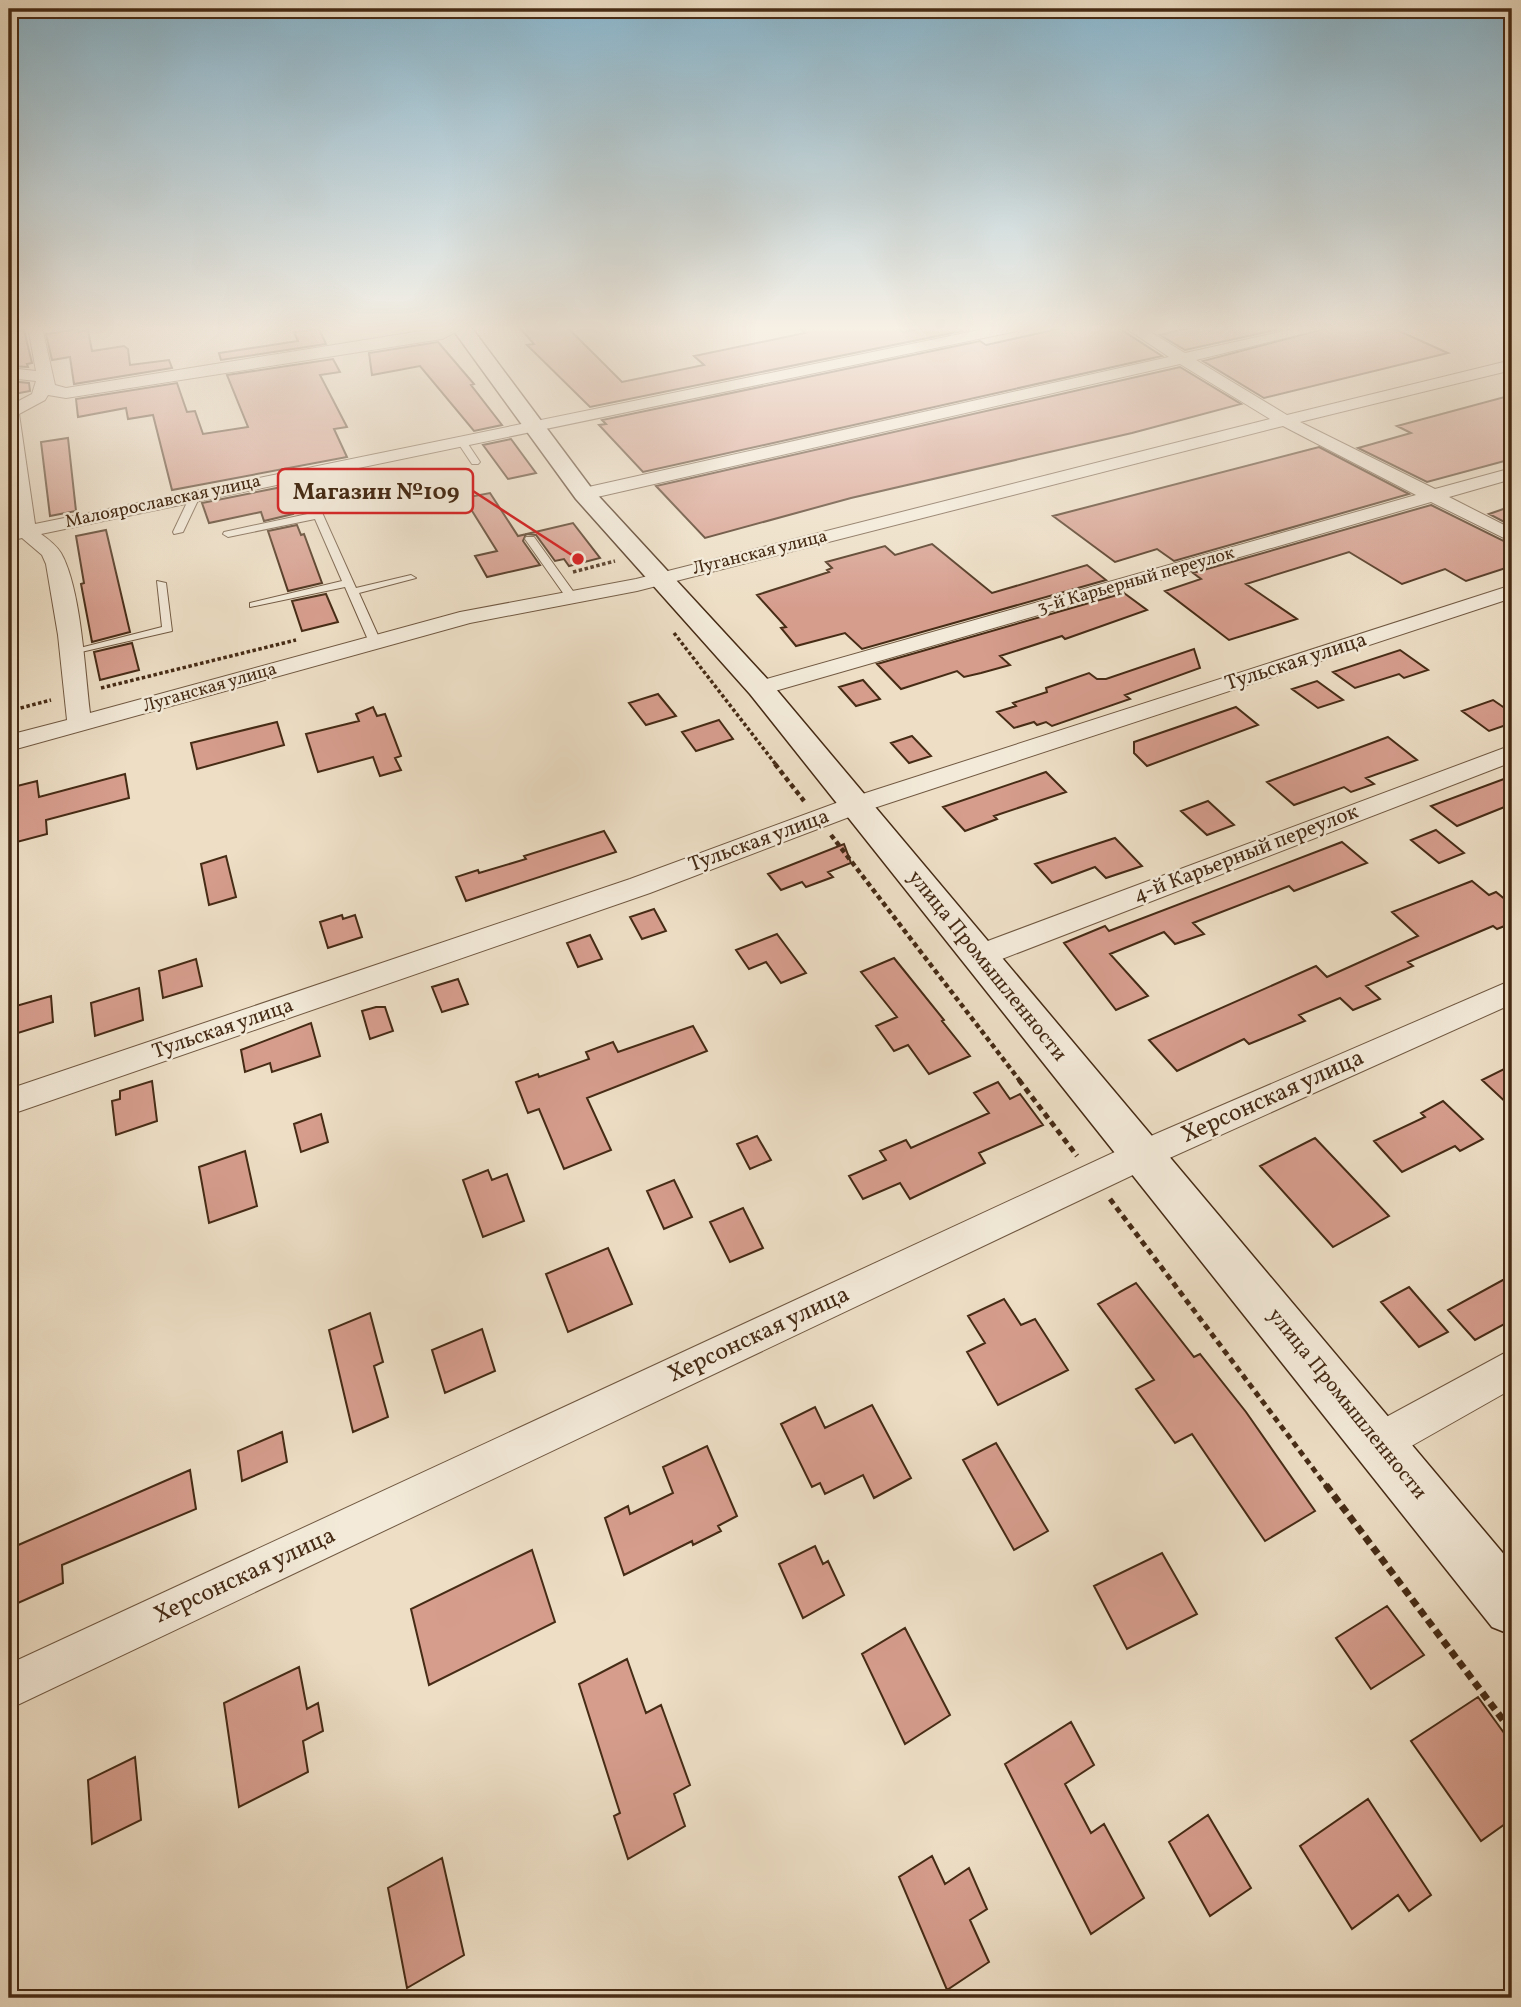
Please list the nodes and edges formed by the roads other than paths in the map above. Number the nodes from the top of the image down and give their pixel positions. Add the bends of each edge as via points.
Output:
1 (11, 421) edge
2 (531, 421) edge
3 (555, 421) edge
4 (909, 421) edge
5 (1281, 421) edge
6 (1285, 421) edge
7 (534, 425) junction
8 (461, 440) junction
9 (475, 462) dead end
10 (1512, 473) edge
11 (422, 484) dead end
12 (196, 494) junction
13 (584, 494) junction
14 (1433, 496) junction
15 (318, 516) junction
16 (178, 532) dead end
17 (18, 533) edge
18 (228, 534) dead end
19 (1512, 536) edge
20 (530, 539) dead end
21 (411, 578) dead end
22 (650, 582) junction
23 (161, 583) dead end
24 (349, 587) junction
25 (1512, 591) edge
26 (572, 598) junction
27 (254, 605) dead end
28 (375, 642) junction
29 (72, 653) junction
30 (760, 688) junction
31 (79, 724) junction
32 (9, 743) edge
33 (1512, 753) edge
34 (856, 805) junction
35 (979, 956) junction
36 (1512, 991) edge
37 (9, 1102) edge
38 (1142, 1155) junction
39 (1512, 1368) edge
40 (1378, 1443) junction
41 (1512, 1606) edge
42 (9, 1687) edge

1 - 17 street
2 - 7 main road, улица Промышленности
3 - 7 street, Малоярославская улица
4 - 13 street
5 - 22 street, Луганская улица
6 - 14 street
7 - 8 street, Малоярославская улица
7 - 13 main road, улица Промышленности
8 - 9 lane
8 - 12 street, Малоярославская улица
10 - 14 street, 3-й Карьерный переулок
11 - 15 lane via 314,506
12 - 16 lane
12 - 17 street, Малоярославская улица
13 - 22 main road, улица Промышленности
14 - 19 street
14 - 30 street, 3-й Карьерный переулок
15 - 18 lane
15 - 24 lane
17 - 29 street via 52,555
20 - 26 lane
21 - 24 lane
22 - 26 street, Луганская улица
22 - 30 main road, улица Промышленности
23 - 29 lane via 168,629
24 - 27 lane
24 - 28 lane
25 - 34 street, Тульская улица
26 - 28 street, Луганская улица via 468,617
28 - 31 street, Луганская улица
29 - 31 street
30 - 34 main road, улица Промышленности
31 - 32 street, Луганская улица
33 - 35 street, 4-й Карьерный переулок
34 - 35 main road, улица Промышленности
34 - 37 street, Тульская улица via 640,886
35 - 38 main road, улица Промышленности
36 - 38 street, Херсонская улица
38 - 40 main road, улица Промышленности
38 - 42 street, Херсонская улица
39 - 40 street
40 - 41 main road, улица Промышленности

